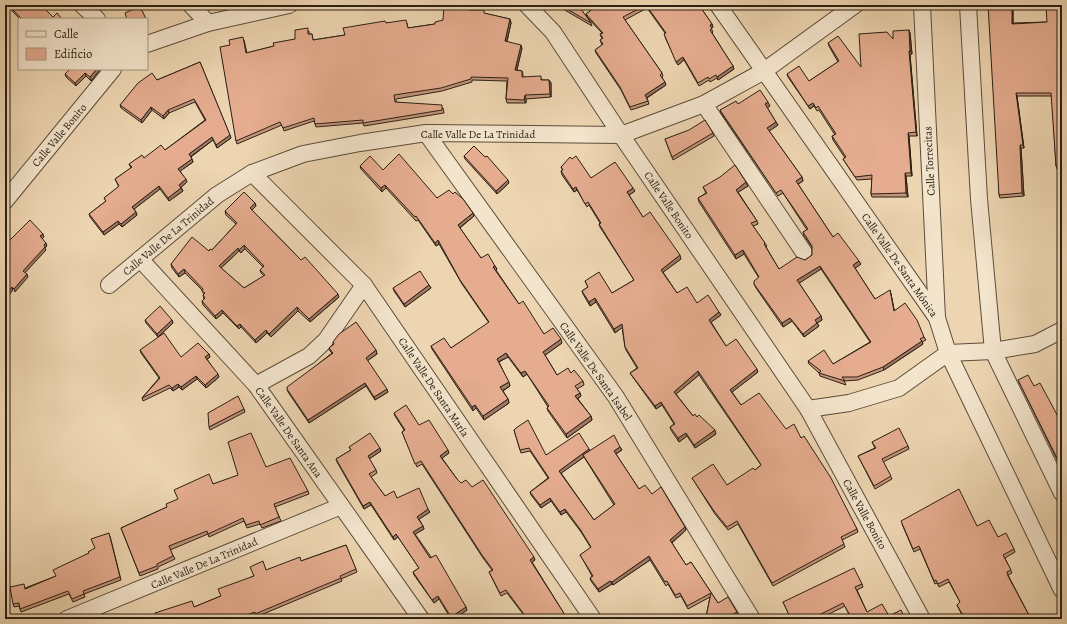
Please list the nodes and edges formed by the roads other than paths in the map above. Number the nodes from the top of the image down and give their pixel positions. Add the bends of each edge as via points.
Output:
1 (82, 5) edge
2 (191, 5) edge
3 (289, 5) edge
4 (527, 5) edge
5 (718, 5) edge
6 (855, 5) edge
7 (922, 5) edge
8 (968, 5) edge
9 (96, 18) edge
10 (208, 23) junction
11 (148, 44) edge
12 (112, 70) edge
13 (764, 71) junction
14 (704, 104) junction
15 (426, 133) junction
16 (621, 135) junction
17 (252, 173) junction
18 (5, 201) edge
19 (805, 254) dead end
20 (140, 259) junction
21 (109, 286) dead end
22 (364, 286) junction
23 (937, 318) junction
24 (1062, 330) edge
25 (993, 351) junction
26 (948, 353) junction
27 (256, 385) junction
28 (808, 409) junction
29 (1061, 487) edge
30 (341, 506) junction
31 (1062, 590) edge
32 (98, 613) edge
33 (67, 619) edge
34 (421, 619) edge
35 (593, 619) edge
36 (752, 619) edge
37 (922, 619) edge

1 - 9 street
2 - 10 street
3 - 10 street
4 - 16 street, Calle Valle Bonito via 553,32
5 - 13 street, Calle Valle De Santa Mónica
6 - 13 street, Calle Valle De La Trinidad
7 - 23 street, Calle Torrecitas
8 - 25 street via 979,199
10 - 11 street
12 - 18 street, Calle Valle Bonito
13 - 14 street, Calle Valle De La Trinidad
13 - 23 street, Calle Valle De Santa Mónica
14 - 16 street, Calle Valle De La Trinidad
14 - 19 street
15 - 16 street, Calle Valle De La Trinidad
15 - 17 street, Calle Valle De La Trinidad via 303,154
15 - 36 street, Calle Valle De Santa Isabel via 616,397
16 - 28 street, Calle Valle Bonito
17 - 20 street, Calle Valle De La Trinidad via 217,195
17 - 22 street, Calle Valle De Santa María
20 - 21 street, Calle Valle De La Trinidad
20 - 27 street, Calle Valle De Santa Ana
22 - 27 street via 326,340 309,356
22 - 35 street, Calle Valle De Santa María
23 - 26 street, Calle Valle De Santa Mónica
24 - 25 street via 1035,344
25 - 26 street
25 - 29 street
26 - 28 street via 898,388 849,403
26 - 31 street, Calle Valle De Santa Mónica
27 - 30 street, Calle Valle De Santa Ana
28 - 37 street, Calle Valle Bonito
30 - 32 street, Calle Valle De La Trinidad
30 - 34 street, Calle Valle De Santa Ana
32 - 33 street, Calle Valle De La Trinidad

